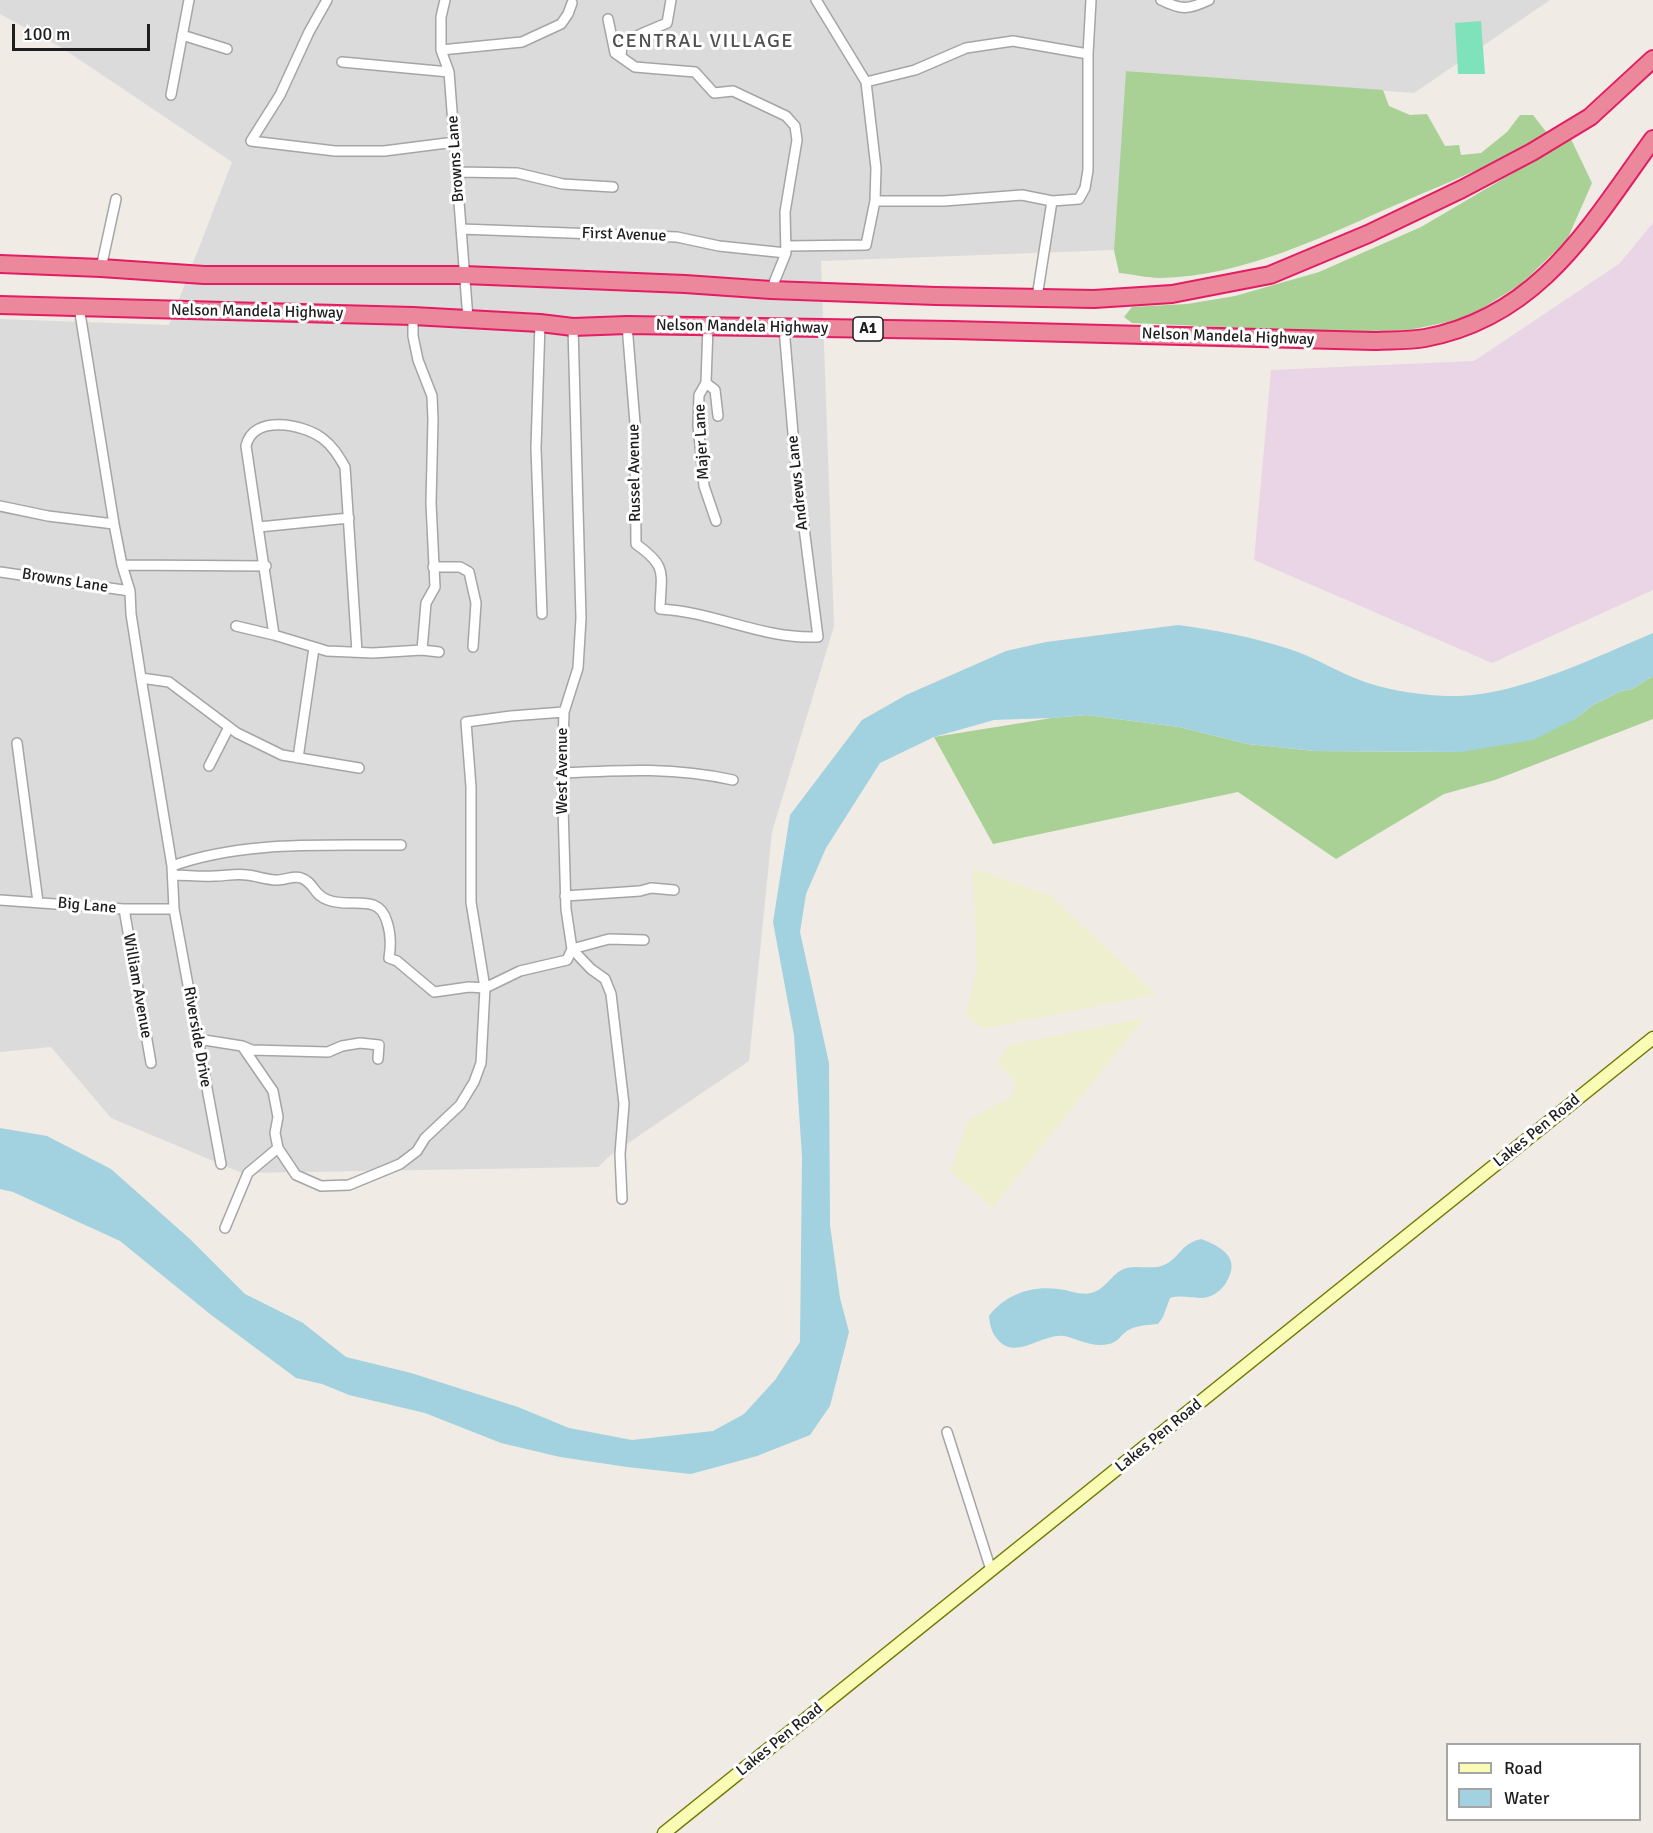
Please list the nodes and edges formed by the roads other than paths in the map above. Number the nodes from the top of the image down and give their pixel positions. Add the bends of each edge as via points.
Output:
1 (189, 0) edge
2 (327, 0) edge
3 (445, 0) edge
4 (671, 0) edge
5 (816, 0) edge
6 (1091, 0) edge
7 (1161, 0) edge
8 (1209, 0) edge
9 (572, 3) dead end
10 (608, 19) dead end
11 (182, 35) junction
12 (227, 49) dead end
13 (441, 50) junction
14 (1088, 54) junction
15 (621, 56) junction
16 (1653, 59) edge
17 (342, 62) dead end
18 (449, 72) junction
19 (866, 82) junction
20 (171, 95) dead end
21 (1653, 139) edge
22 (455, 142) junction
23 (457, 172) junction
24 (613, 187) dead end
25 (116, 199) dead end
26 (875, 201) junction
27 (1052, 201) junction
28 (461, 229) junction
29 (786, 250) junction
30 (0, 264) edge
31 (101, 268) junction
32 (464, 275) junction
33 (771, 290) junction
34 (1038, 297) junction
35 (0, 305) edge
36 (80, 307) junction
37 (413, 316) junction
38 (468, 319) junction
39 (540, 323) junction
40 (627, 325) junction
41 (708, 326) junction
42 (573, 327) junction
43 (784, 328) junction
44 (706, 383) junction
45 (718, 416) dead end
46 (0, 506) edge
47 (349, 518) junction
48 (716, 521) dead end
49 (114, 524) junction
50 (259, 527) junction
51 (122, 565) junction
52 (266, 566) junction
53 (433, 567) junction
54 (0, 572) edge
55 (130, 591) junction
56 (542, 614) dead end
57 (236, 626) dead end
58 (274, 635) junction
59 (818, 637) joint
60 (473, 647) dead end
61 (314, 648) junction
62 (422, 650) junction
63 (357, 652) junction
64 (439, 652) dead end
65 (141, 678) junction
66 (564, 712) junction
67 (228, 727) junction
68 (17, 742) dead end
69 (298, 758) junction
70 (209, 766) dead end
71 (359, 768) dead end
72 (562, 773) junction
73 (733, 780) dead end
74 (401, 845) dead end
75 (172, 870) junction
76 (674, 890) dead end
77 (565, 896) junction
78 (0, 900) edge
79 (38, 902) junction
80 (124, 909) junction
81 (174, 909) junction
82 (644, 940) dead end
83 (572, 949) junction
84 (485, 988) junction
85 (1653, 1038) edge
86 (198, 1039) junction
87 (242, 1046) junction
88 (378, 1059) dead end
89 (151, 1063) dead end
90 (278, 1148) junction
91 (221, 1164) dead end
92 (622, 1199) dead end
93 (225, 1228) dead end
94 (947, 1432) dead end
95 (991, 1570) junction
96 (664, 1833) edge

1 - 11 street
2 - 22 street via 280,95 251,141 335,151 384,151
3 - 13 street, Browns Lane
4 - 15 street via 667,23 622,45
5 - 19 street
6 - 14 street
7 - 8 street via 1178,9
9 - 13 street via 561,24 522,42
10 - 15 street via 615,53
11 - 12 street
11 - 20 street
13 - 18 street, Browns Lane
14 - 19 street via 1013,41 966,48 915,70
14 - 27 street via 1086,188 1079,199
15 - 29 street via 635,67 695,72 714,93 733,91 786,116 795,126 797,140 785,212
16 - 34 highway, A1 via 1590,117 1532,152 1368,234 1270,275 1172,294 1094,299
17 - 18 street
18 - 22 street, Browns Lane
19 - 26 street via 876,168
21 - 43 highway, Nelson Mandela Highway / A1 via 1551,273 1479,322 1423,339
22 - 23 street, Browns Lane
23 - 24 street via 517,173 563,184
23 - 28 street, Browns Lane
25 - 31 street
26 - 27 street via 1022,195
26 - 29 street, First Avenue via 866,245
27 - 34 street
28 - 29 street, First Avenue via 677,237 755,252
28 - 32 street, Browns Lane
29 - 33 street
30 - 31 highway, A1
31 - 32 highway, A1 via 204,275
32 - 33 highway, A1
32 - 38 street, Browns Lane
33 - 34 highway, A1
35 - 36 highway, Nelson Mandela Highway / A1
36 - 37 highway, Nelson Mandela Highway / A1
36 - 49 street, Riverside Drive
37 - 38 highway, Nelson Mandela Highway / A1
37 - 53 street via 418,360 432,396
38 - 39 highway, Nelson Mandela Highway / A1
39 - 42 highway, Nelson Mandela Highway / A1
39 - 56 street via 537,448
40 - 41 highway, Nelson Mandela Highway / A1
40 - 42 highway, Nelson Mandela Highway / A1
40 - 59 street, Russel Avenue via 635,423 636,543 654,557 662,571 660,609 685,610 775,635
41 - 43 highway, Nelson Mandela Highway / A1
41 - 44 street, Majer Lane
42 - 66 street, West Avenue via 581,618 578,668
43 - 59 street, Andrews Lane via 796,468
44 - 45 street via 715,390
44 - 48 street, Majer Lane via 699,395 700,448 704,486
46 - 49 street
47 - 50 street
47 - 50 street via 345,468 334,449 309,431 277,424 254,432 246,446
47 - 63 street
49 - 51 street, Riverside Drive
50 - 52 street
51 - 52 street
51 - 55 street, Riverside Drive
52 - 58 street
53 - 60 street via 460,567 470,572 476,603
53 - 62 street via 435,587 426,603
54 - 55 street, Browns Lane
55 - 65 street, Riverside Drive
57 - 58 street
58 - 61 street
61 - 63 street
61 - 69 street
62 - 63 street
62 - 64 street
65 - 67 street via 169,682
65 - 75 street, Riverside Drive
66 - 72 street, West Avenue
66 - 84 street via 466,722 471,787 471,902
67 - 69 street via 282,755
67 - 70 street
68 - 79 street
69 - 71 street
72 - 73 street via 644,769 702,773
72 - 77 street, West Avenue
74 - 75 street via 253,848 198,857
75 - 81 street, Riverside Drive
75 - 84 street via 208,877 298,877 328,900 376,905 383,910 390,931 389,958 434,992
76 - 77 street via 651,888
77 - 83 street, West Avenue
78 - 79 street, Big Lane
79 - 80 street, Big Lane
80 - 81 street, Big Lane
80 - 89 street, William Avenue
81 - 86 street, Riverside Drive
82 - 83 street via 609,939
83 - 84 street via 567,960 520,971
83 - 92 street via 605,979 611,994 624,1104
84 - 90 street via 481,1063 474,1082 460,1104 417,1151 400,1164 349,1185 321,1186 296,1175
85 - 95 street, Lakes Pen Road
86 - 87 street
86 - 91 street, Riverside Drive
87 - 88 street via 252,1050 328,1052 360,1042 379,1045
87 - 90 street via 273,1090
90 - 93 street via 248,1173
94 - 95 street
95 - 96 street, Lakes Pen Road

